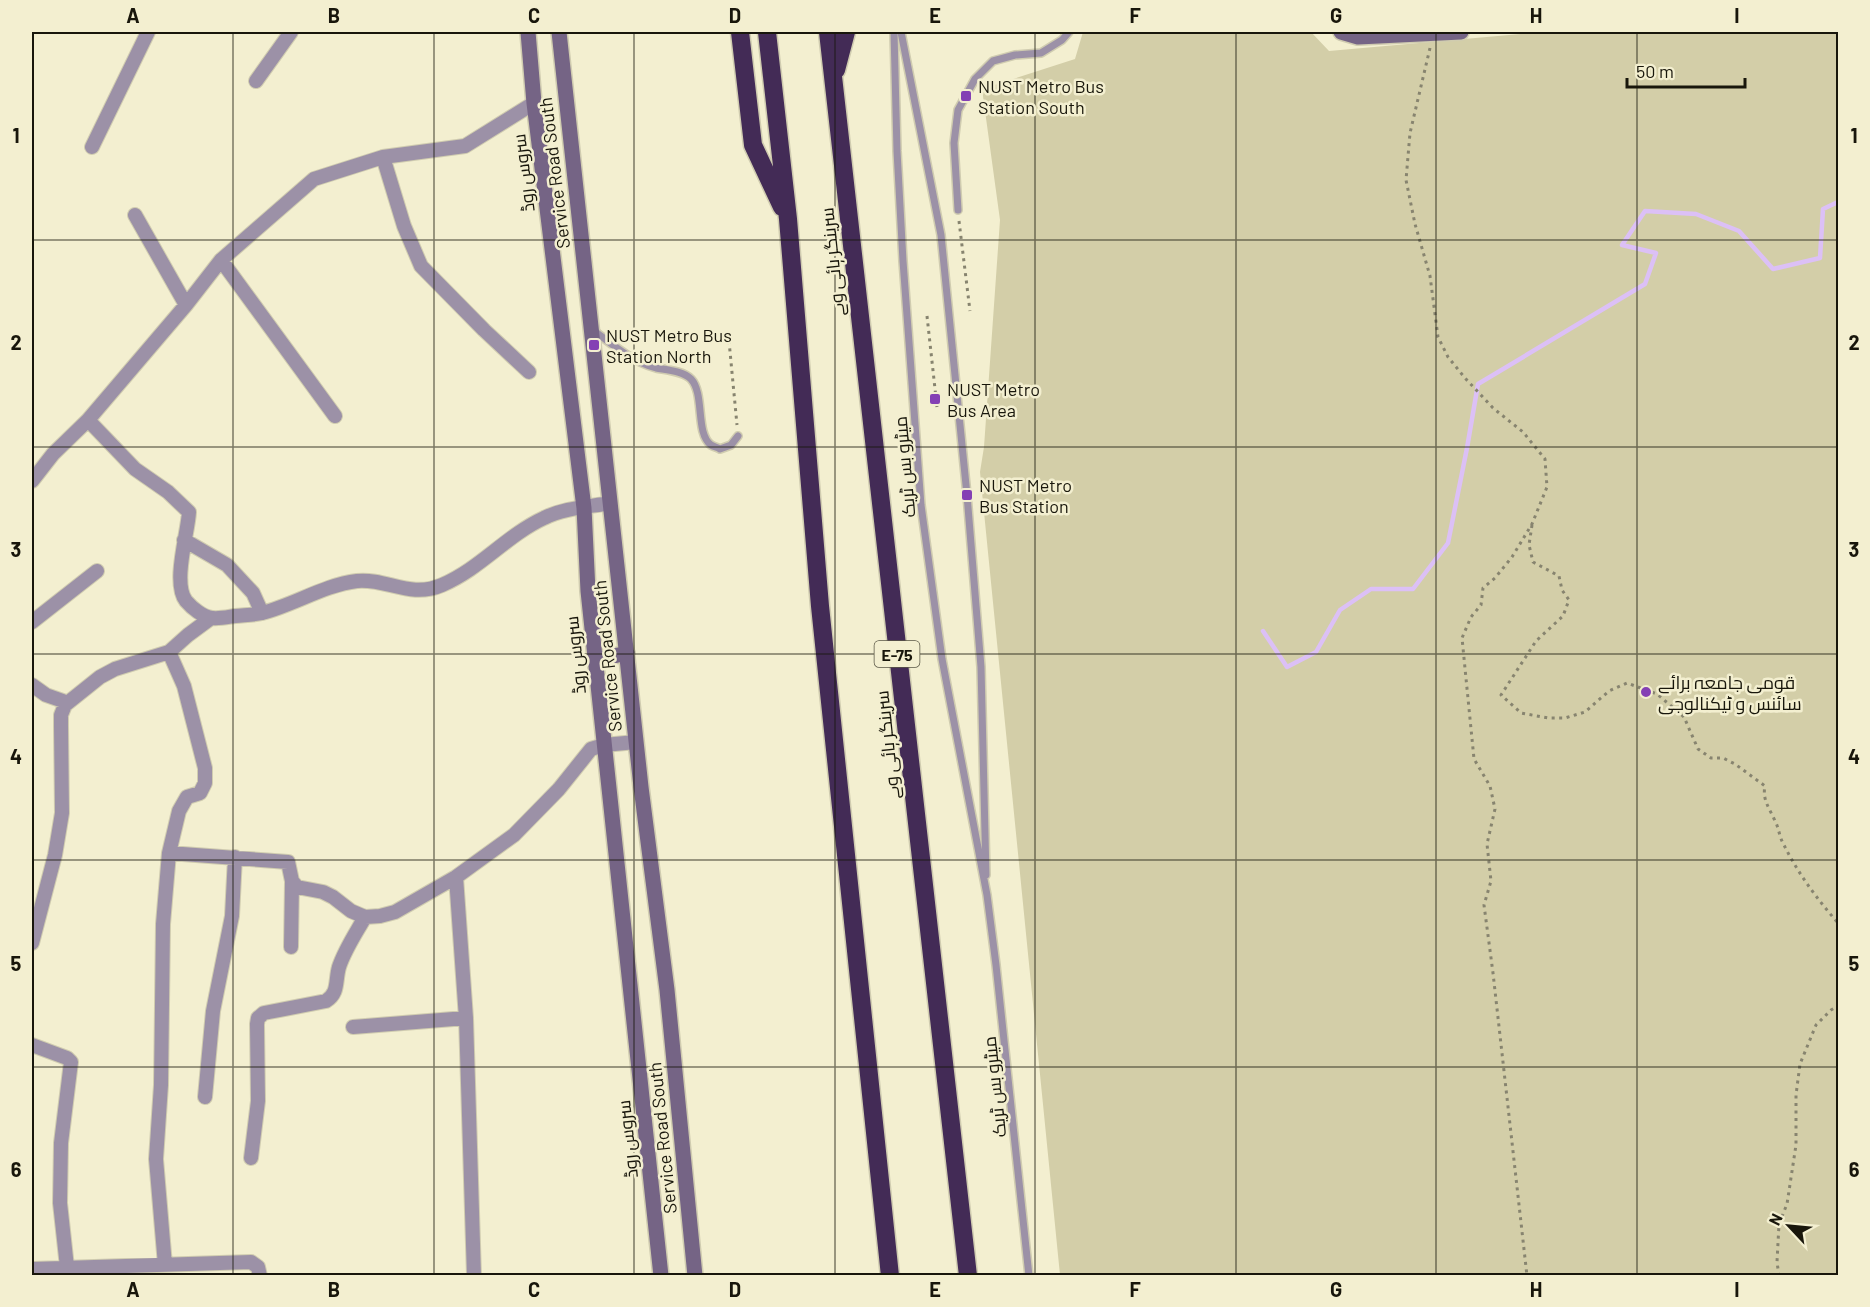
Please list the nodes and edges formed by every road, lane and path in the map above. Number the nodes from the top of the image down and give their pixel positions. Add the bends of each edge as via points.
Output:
1 (148, 32) edge
2 (291, 32) edge
3 (528, 32) edge
4 (559, 32) edge
5 (740, 32) edge
6 (767, 32) edge
7 (828, 32) edge
8 (846, 32) edge
9 (894, 32) edge
10 (900, 32) edge
11 (1069, 32) edge
12 (1341, 32) edge
13 (1461, 32) edge
14 (1433, 34) junction
15 (256, 81) dead end
16 (832, 81) junction
17 (534, 103) junction
18 (92, 147) dead end
19 (383, 157) junction
20 (958, 210) joint
21 (135, 215) dead end
22 (788, 219) junction
23 (221, 260) junction
24 (186, 305) junction
25 (970, 311) dead end
26 (927, 316) dead end
27 (591, 328) junction
28 (729, 341) dead end
29 (529, 372) dead end
30 (938, 407) dead end
31 (335, 416) dead end
32 (88, 420) junction
33 (738, 436) joint
34 (32, 481) edge
35 (610, 503) junction
36 (584, 508) junction
37 (1532, 524) junction
38 (184, 540) junction
39 (97, 571) dead end
40 (262, 613) junction
41 (211, 618) junction
42 (32, 622) edge
43 (169, 652) junction
44 (627, 653) junction
45 (596, 660) junction
46 (32, 685) edge
47 (63, 701) dead end
48 (636, 742) junction
49 (604, 745) junction
50 (169, 853) junction
51 (235, 857) junction
52 (456, 877) junction
53 (292, 881) junction
54 (987, 895) junction
55 (365, 916) junction
56 (1839, 923) edge
57 (34, 926) edge
58 (32, 944) edge
59 (291, 948) dead end
60 (1839, 1005) edge
61 (466, 1018) junction
62 (353, 1027) dead end
63 (32, 1045) edge
64 (205, 1097) dead end
65 (251, 1158) dead end
66 (165, 1265) junction
67 (67, 1267) junction
68 (32, 1269) edge
69 (260, 1275) edge
70 (474, 1275) edge
71 (661, 1275) edge
72 (695, 1275) edge
73 (890, 1275) edge
74 (968, 1275) edge
75 (1029, 1275) edge
76 (1527, 1275) edge
77 (1779, 1275) edge

1 - 18 street
2 - 15 street
3 - 17 main road, سروس روڈ
4 - 27 main road, Service Road South
5 - 22 highway via 753,145
6 - 22 highway
7 - 16 highway, سرینگر ہائی وے / E-75
8 - 16 highway
9 - 54 lane, میٹرو بس ٹریک via 903,261 921,505 942,660
10 - 54 lane, میٹرو بس ٹریک via 945,270 981,667
11 - 20 lane via 1041,52 993,61 975,79 958,110 954,143
12 - 14 main road via 1358,37
13 - 14 main road
14 - 37 path via 1410,133 1406,180 1430,276 1438,337 1465,378 1545,459 1547,487
16 - 74 highway, سرینگر ہائی وے / E-75
17 - 19 street via 465,146
17 - 36 main road, سروس روڈ
19 - 23 street via 314,179
19 - 29 street via 404,226 422,266
20 - 25 path
21 - 24 street
22 - 73 highway via 820,606
23 - 24 street
23 - 31 street
24 - 32 street
26 - 30 path
27 - 33 lane via 642,364 680,373 692,380 704,435 710,445 720,449
27 - 35 main road, Service Road South
28 - 33 path
32 - 34 street
32 - 38 street via 135,469 189,512
35 - 36 street
35 - 44 main road, Service Road South
36 - 40 street via 542,519 472,569 440,586 413,591 360,580
36 - 45 main road, سروس روڈ
37 - 56 path via 1529,545 1533,562 1559,576 1569,600 1563,616 1536,641 1501,695 1521,713 1565,718 1585,712 1609,691 1627,683 1657,694 1684,717 1698,749 1711,758 1735,764 1765,786 1763,795 1791,859 1823,907
37 - 76 path via 1512,557 1483,588 1481,605 1462,638 1474,759 1490,786 1495,809 1487,844 1491,881 1484,905
38 - 40 street via 227,565 253,592
38 - 41 street via 184,599
39 - 42 street
40 - 41 street
41 - 43 street
43 - 50 street via 184,686 205,768 205,783 200,793 187,797 179,812
43 - 57 street via 115,669 65,705 61,715 62,813 55,855
44 - 45 main road
44 - 48 main road, Service Road South
45 - 49 main road, سروس روڈ
46 - 47 street
48 - 49 street
48 - 72 main road, Service Road South via 667,990
49 - 52 street via 591,749 514,835
49 - 71 main road, سروس روڈ
50 - 51 street
50 - 66 street via 156,1158
51 - 53 street via 288,862
51 - 64 street via 232,916 213,1011
52 - 55 street via 395,912
52 - 61 street
53 - 55 street via 302,889 323,892
53 - 59 street
54 - 75 lane, میٹرو بس ٹریک
55 - 65 street via 343,954 332,997 264,1013 258,1018 258,1101
57 - 58 street
60 - 77 path via 1816,1025 1800,1064 1796,1145 1787,1204 1779,1224
61 - 62 street
61 - 70 street
63 - 67 street via 71,1062 61,1143 60,1203
66 - 67 street
66 - 69 street via 251,1262
67 - 68 street

